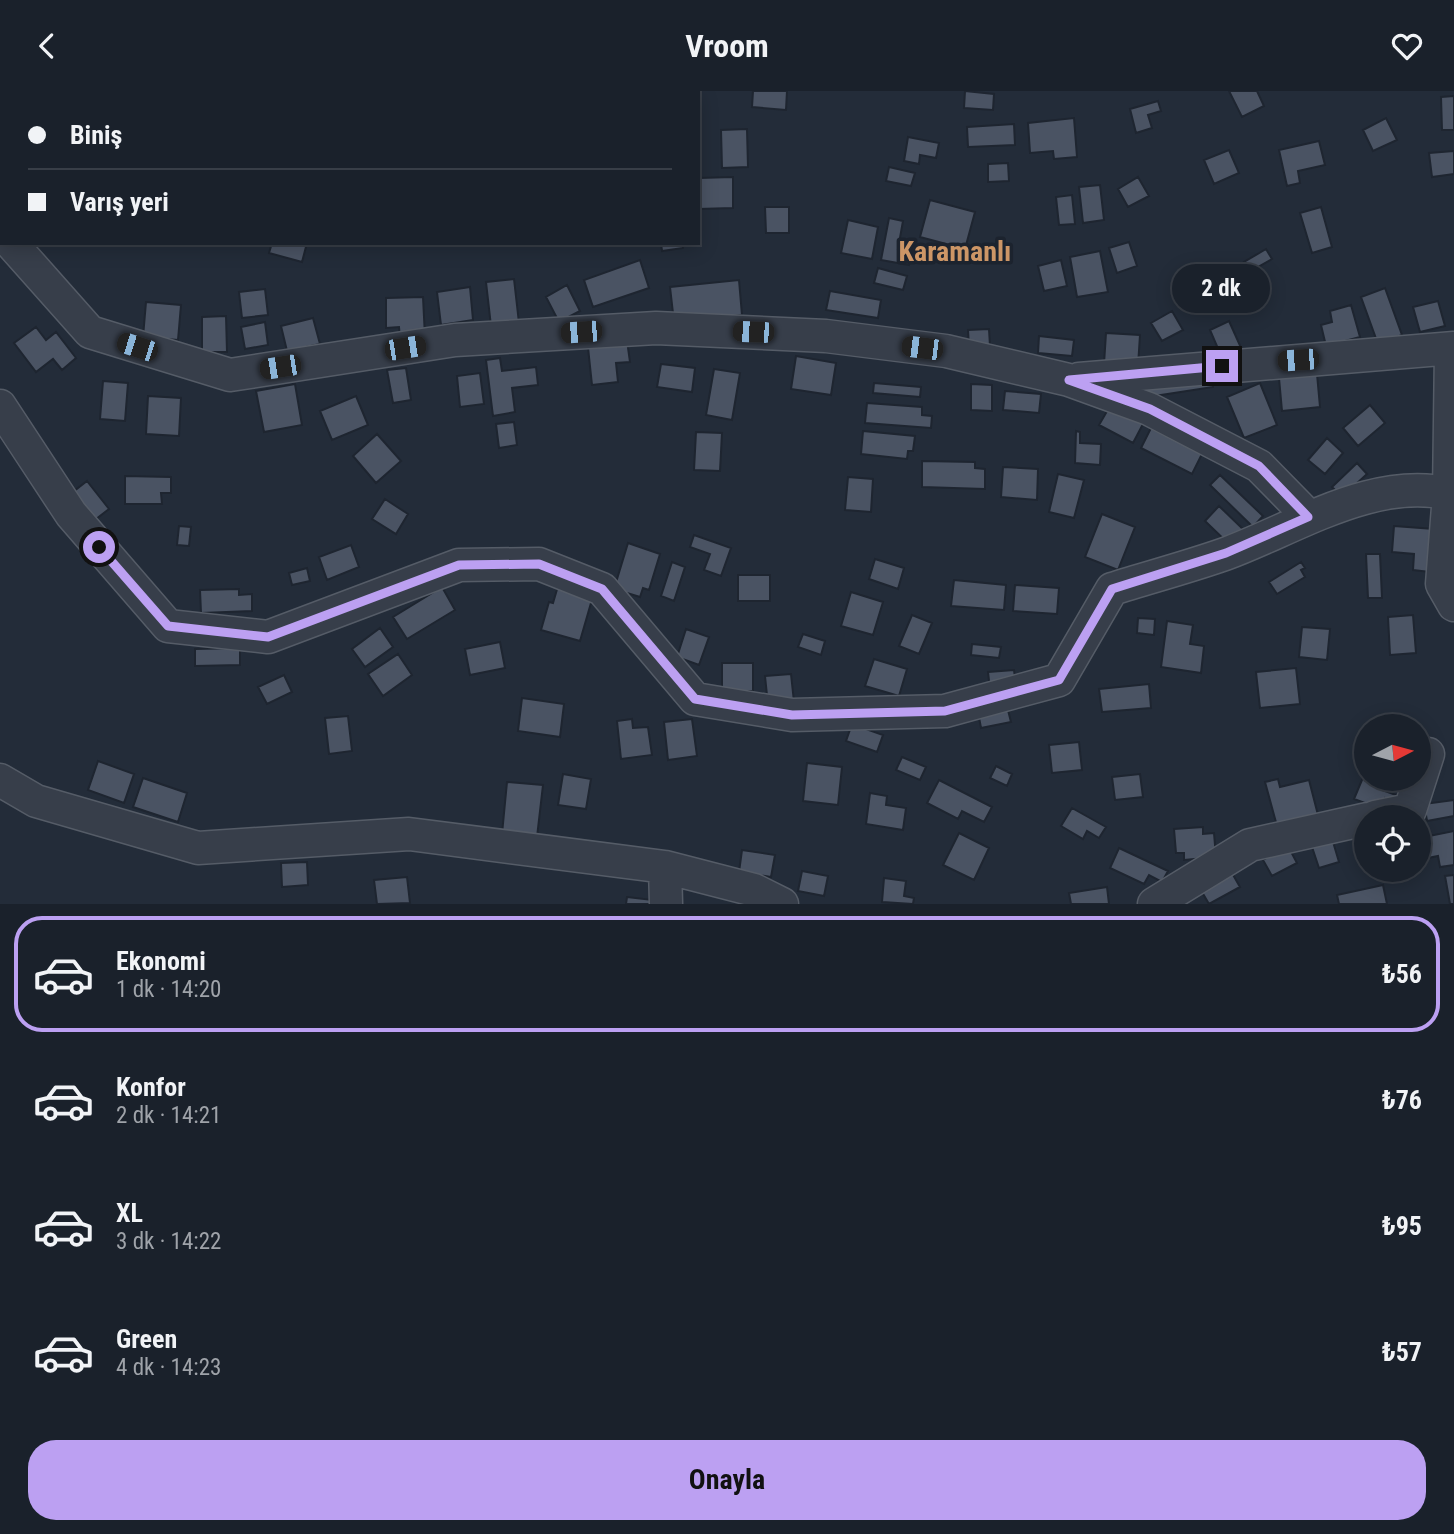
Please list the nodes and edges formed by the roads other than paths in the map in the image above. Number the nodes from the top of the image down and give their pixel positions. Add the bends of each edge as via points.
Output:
1 (13, 245) edge
2 (1452, 349) edge
3 (1069, 380) junction
4 (0, 406) edge
5 (1452, 495) edge
6 (1308, 517) junction
7 (1454, 605) edge
8 (1434, 755) edge
9 (0, 780) edge
10 (1412, 805) edge
11 (1354, 822) edge
12 (665, 867) junction
13 (666, 904) edge
14 (782, 904) edge
15 (1154, 904) edge

1 - 3 street via 90,332 230,375 455,339 656,328 825,335 946,351
2 - 3 street
2 - 5 street
3 - 6 street via 1150,409 1259,466
4 - 6 street via 71,514 168,626 268,637 459,565 539,564 602,589 695,699 792,715 945,711 1059,680 1112,589 1226,553
5 - 6 street via 1419,488
5 - 7 street via 1442,584
8 - 10 street
9 - 12 street via 36,801 198,848 409,834
11 - 15 street via 1250,845
12 - 13 street
12 - 14 street via 754,890

